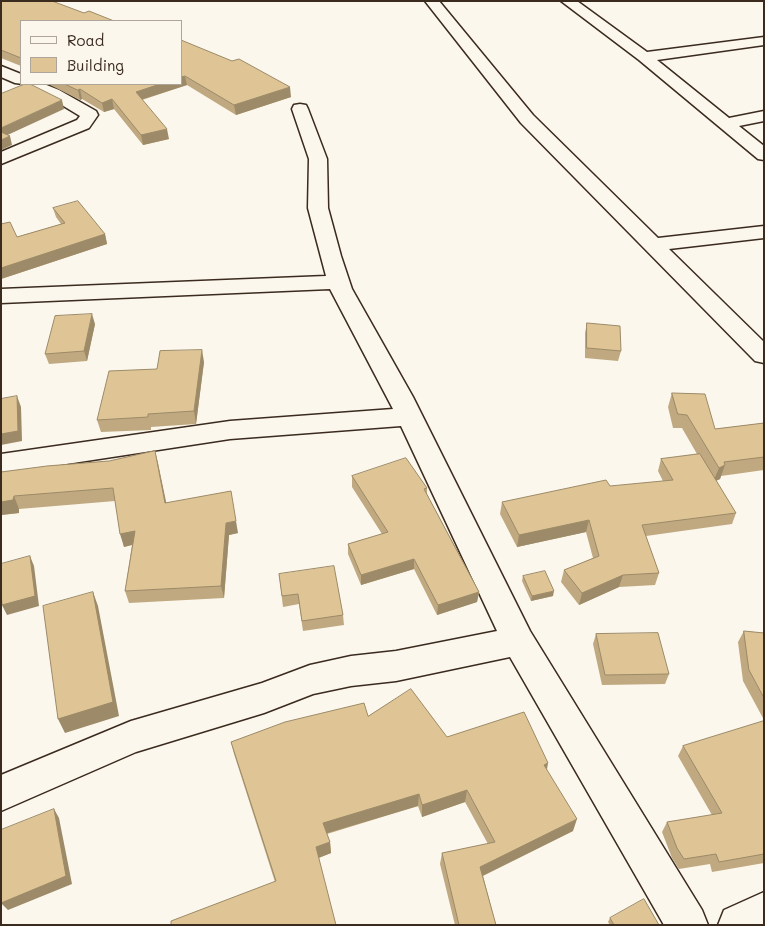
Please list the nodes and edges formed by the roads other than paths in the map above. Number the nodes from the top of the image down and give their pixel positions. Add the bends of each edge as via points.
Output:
1 (432, 1) edge
2 (568, 1) edge
3 (764, 41) edge
4 (644, 57) junction
5 (1, 71) edge
6 (20, 80) edge
7 (33, 85) edge
8 (300, 109) dead end
9 (764, 116) edge
10 (725, 124) junction
11 (764, 155) edge
12 (1, 159) edge
13 (764, 232) edge
14 (652, 244) junction
15 (338, 282) junction
16 (1, 296) edge
17 (764, 356) edge
18 (408, 417) junction
19 (1, 464) edge
20 (518, 641) junction
21 (1, 793) edge
22 (764, 912) edge
23 (687, 925) edge
24 (739, 925) edge

1 - 14 street via 527,119
2 - 4 street
3 - 4 street
4 - 10 street
5 - 6 street
7 - 12 street via 90,115 82,124
8 - 15 street via 318,158 318,208
9 - 10 street
10 - 11 street
13 - 14 street
14 - 17 street
15 - 16 street
15 - 18 street
18 - 19 street via 230,430
18 - 20 street
20 - 21 street via 310,680 264,698 131,737
20 - 23 street
22 - 24 street

